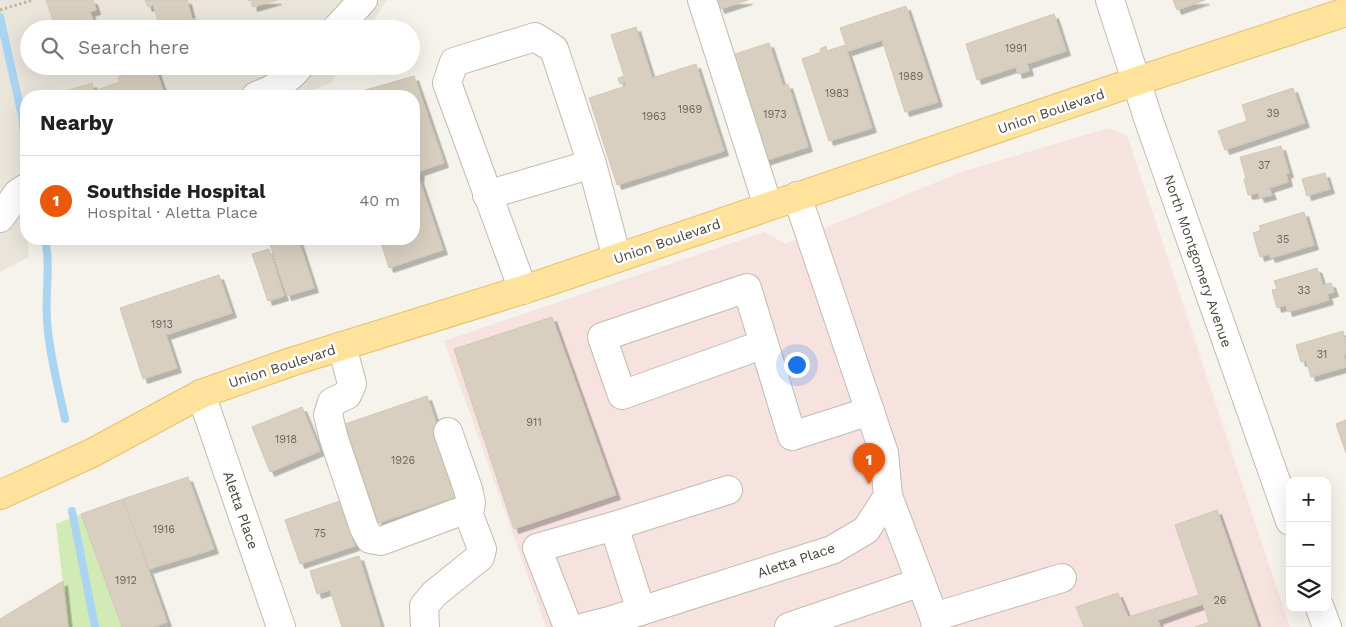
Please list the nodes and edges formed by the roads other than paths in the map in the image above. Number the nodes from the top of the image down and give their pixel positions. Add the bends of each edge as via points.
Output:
1 (363, 0) edge
2 (702, 0) edge
3 (1110, 0) edge
4 (1346, 12) edge
5 (344, 20) edge
6 (292, 75) edge
7 (1137, 81) junction
8 (271, 90) edge
9 (592, 164) junction
10 (20, 193) edge
11 (488, 195) junction
12 (797, 196) junction
13 (768, 206) junction
14 (0, 218) edge
15 (617, 258) junction
16 (523, 290) junction
17 (764, 344) junction
18 (342, 346) junction
19 (201, 394) junction
20 (870, 411) junction
21 (448, 432) dead end
22 (728, 490) dead end
23 (0, 495) edge
24 (888, 496) junction
25 (1286, 510) edge
26 (469, 515) junction
27 (614, 526) junction
28 (1062, 578) dead end
29 (921, 582) junction
30 (641, 611) junction
31 (1321, 612) edge
32 (935, 622) edge
33 (602, 625) edge
34 (281, 627) edge
35 (426, 627) edge
36 (568, 627) edge
37 (789, 627) edge
38 (1327, 627) edge

1 - 5 street
2 - 13 street
3 - 7 street, North Montgomery Avenue
4 - 7 main road, Union Boulevard
6 - 8 street
7 - 12 main road, Union Boulevard
7 - 25 street, North Montgomery Avenue
9 - 11 street
9 - 11 street via 554,48 535,37 454,62 447,83
9 - 15 street
10 - 14 street
11 - 16 street
12 - 13 main road, Union Boulevard
12 - 20 street
13 - 15 main road, Union Boulevard
15 - 16 main road, Union Boulevard
16 - 18 main road, Union Boulevard
17 - 17 street via 747,288 602,337 622,396
17 - 20 street via 792,436
18 - 19 main road, Union Boulevard
18 - 26 street via 352,384 347,395 332,402 328,415 370,540 381,541 459,512
19 - 23 main road, Union Boulevard via 92,453
19 - 34 street, Aletta Place
20 - 24 street via 884,453
21 - 26 street via 468,489
22 - 27 street
24 - 29 street
24 - 30 street, Aletta Place via 866,530 832,550
26 - 35 street via 482,549 480,557 424,606
27 - 30 street
27 - 36 street via 537,548
28 - 32 street
29 - 32 street
29 - 37 street
30 - 33 street, Aletta Place
31 - 38 street

